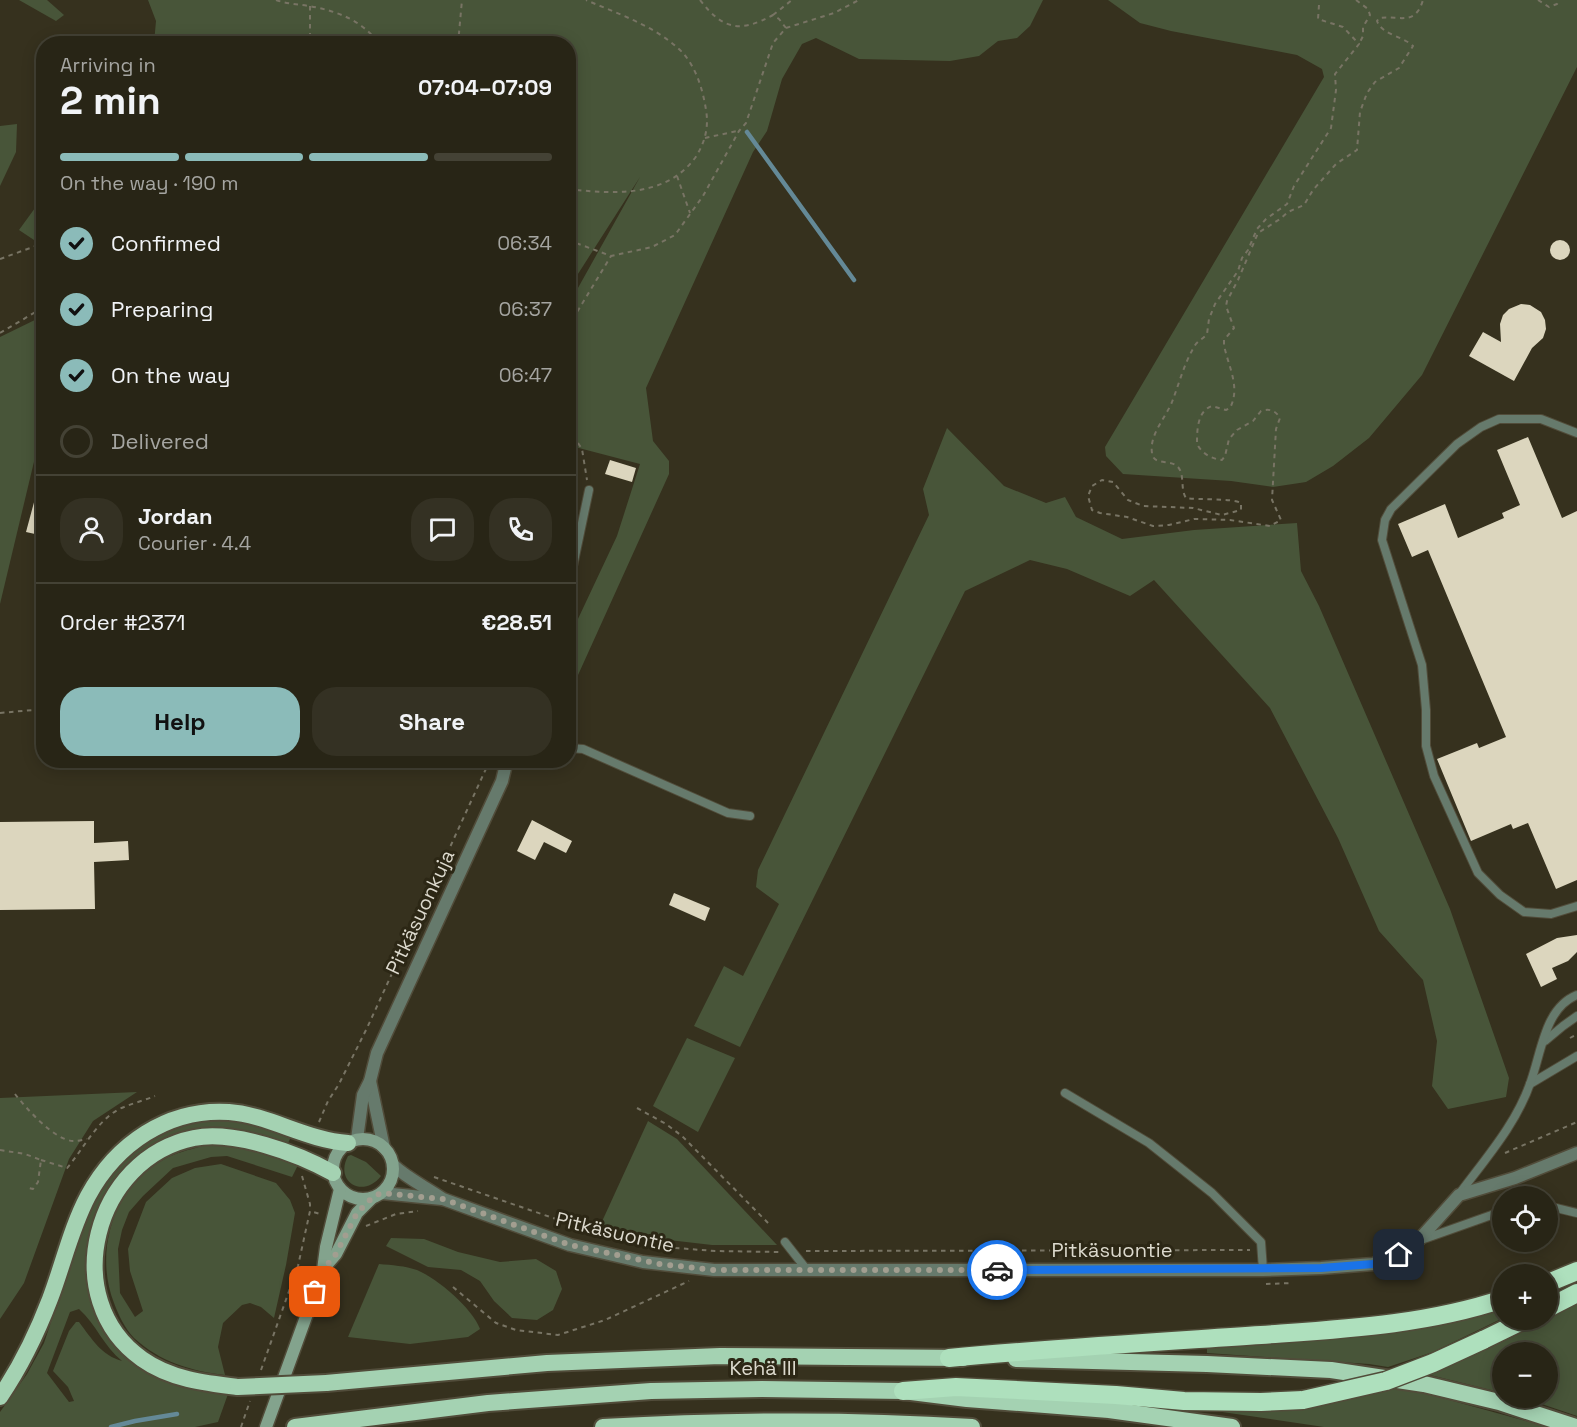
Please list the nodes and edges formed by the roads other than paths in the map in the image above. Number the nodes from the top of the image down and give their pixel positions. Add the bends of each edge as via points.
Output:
1 (1577, 434) edge
2 (589, 490) road end
3 (576, 552) edge
4 (576, 748) edge
5 (505, 768) edge
6 (750, 816) dead end
7 (1577, 906) edge
8 (1577, 995) edge
9 (1577, 1016) edge
10 (1544, 1042) junction
11 (1577, 1056) edge
12 (370, 1080) junction
13 (1530, 1084) junction
14 (1065, 1093) dead end
15 (352, 1141) junction
16 (384, 1148) junction
17 (1577, 1153) edge
18 (393, 1165) junction
19 (333, 1173) junction
20 (340, 1189) junction
21 (427, 1193) junction
22 (377, 1195) junction
23 (1459, 1195) junction
24 (1558, 1208) edge
25 (1577, 1213) edge
26 (1492, 1215) edge
27 (785, 1242) dead end
28 (1417, 1242) junction
29 (323, 1270) junction
30 (1263, 1270) junction
31 (808, 1271) junction
32 (1577, 1271) edge
33 (1558, 1279) edge
34 (1577, 1293) edge
35 (1492, 1302) edge
36 (1558, 1303) edge
37 (1504, 1330) edge
38 (949, 1358) junction
39 (903, 1391) junction
40 (0, 1396) edge
41 (302, 1426) edge
42 (266, 1427) edge
43 (603, 1427) edge
44 (972, 1427) edge
45 (1232, 1427) edge
46 (1576, 1427) edge

1 - 7 lane via 1541,419 1499,419 1481,427 1457,444 1391,509 1382,540 1422,665 1426,746 1434,776 1478,873 1524,912 1551,914
2 - 3 lane
4 - 6 lane via 728,813
5 - 12 street, Pitkäsuonkuja via 498,791 384,1037
8 - 10 lane via 1566,999 1549,1020
9 - 10 lane
10 - 13 lane
11 - 13 lane
12 - 15 street, Pitkäsuonkuja
12 - 16 street, Pitkäsuonkuja
13 - 23 lane via 1511,1124
14 - 30 lane via 1149,1143 1212,1193 1262,1242
15 - 16 main road via 367,1139
15 - 19 main road via 339,1151
15 - 40 highway via 331,1142 231,1113 206,1112 166,1121 129,1144 88,1196 40,1323
16 - 18 main road
17 - 23 street
18 - 21 street, Pitkäsuontie
18 - 22 main road via 388,1185
19 - 20 main road
19 - 38 highway, bridge via 234,1137 177,1142 148,1158 126,1179 109,1204 95,1252 98,1288 110,1321 131,1350 159,1369 178,1376 238,1387 547,1363 709,1356
20 - 22 main road via 355,1198
20 - 29 main road
21 - 22 street
21 - 31 street, Pitkäsuontie via 570,1245 643,1262 714,1270
22 - 29 main road via 357,1213
23 - 28 street, Pitkäsuontie
24 - 25 lane
26 - 28 lane
27 - 31 lane
28 - 30 street, Pitkäsuontie via 1399,1255 1373,1264
29 - 42 main road
30 - 31 street, Pitkäsuontie
32 - 33 highway
34 - 36 highway
35 - 38 highway via 1448,1314 1365,1327
37 - 39 highway, bridge via 1386,1381 1303,1400 1184,1401 956,1387
38 - 46 highway via 1331,1370 1424,1384 1500,1402
39 - 41 highway, Kehä III via 631,1392 488,1403
39 - 45 highway, Kehä III via 1109,1410
43 - 44 highway via 766,1421

